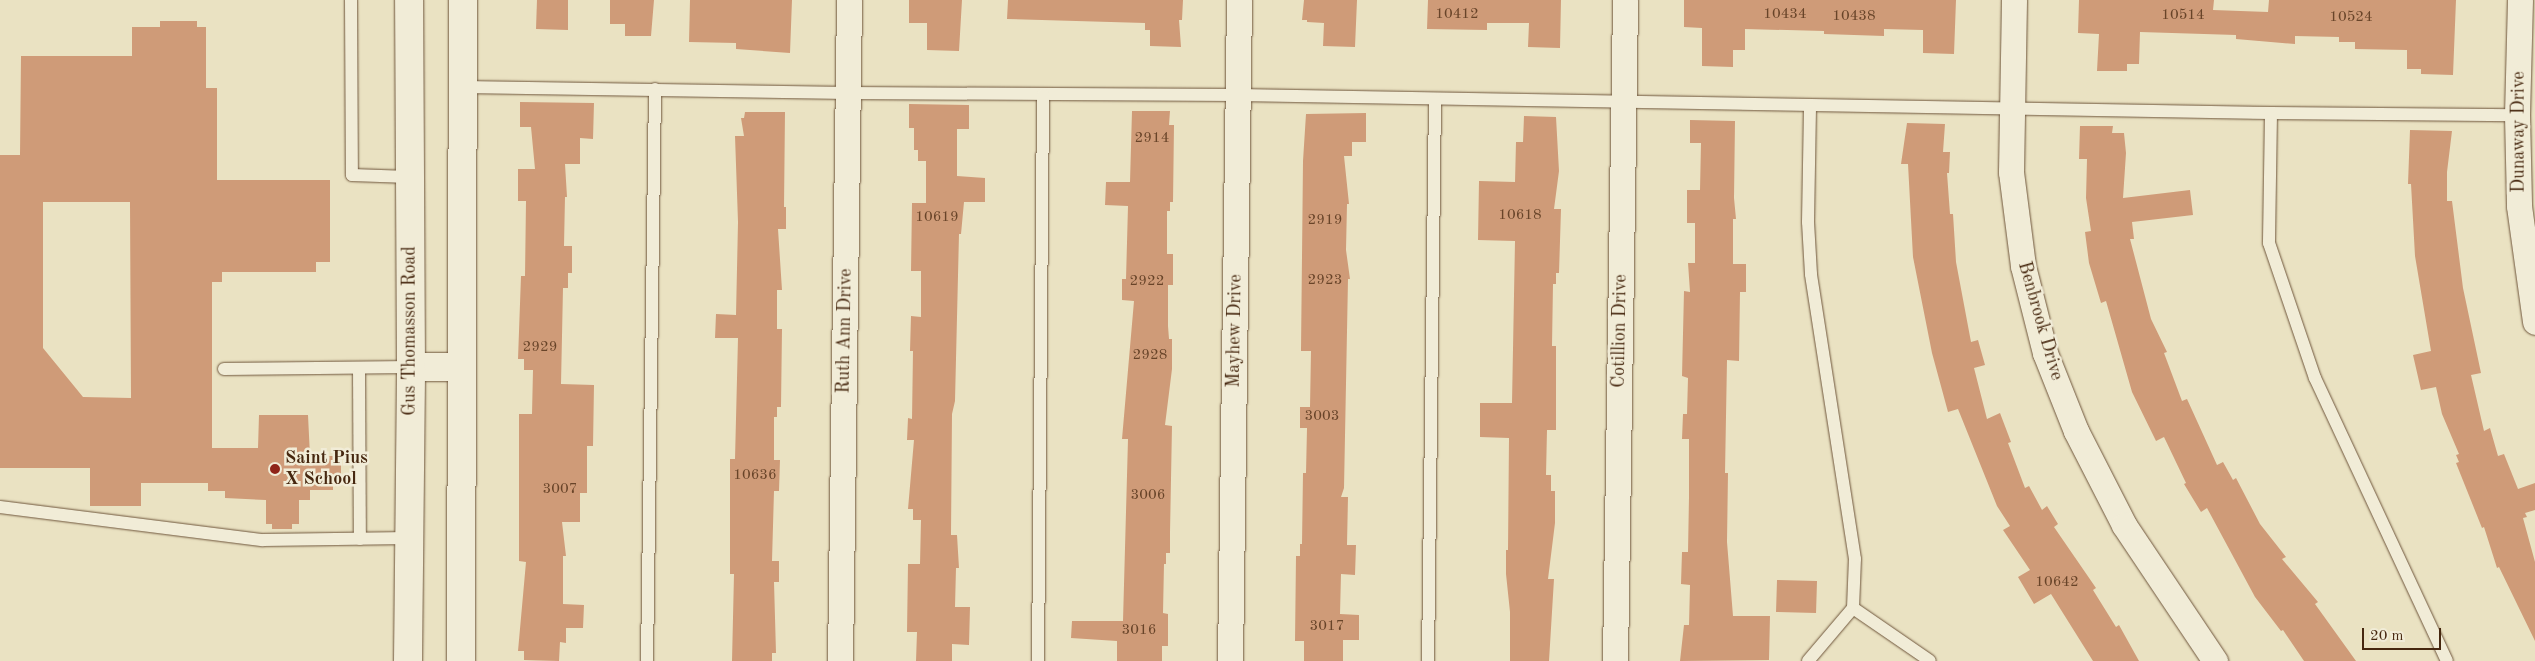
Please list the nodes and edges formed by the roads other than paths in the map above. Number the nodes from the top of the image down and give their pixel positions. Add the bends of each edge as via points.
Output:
1 (351, 0) edge
2 (409, 0) edge
3 (463, 0) edge
4 (849, 0) edge
5 (1239, 0) edge
6 (1624, 0) edge
7 (2014, 0) edge
8 (2520, 0) edge
9 (463, 86) junction
10 (655, 90) junction
11 (848, 93) junction
12 (1043, 95) junction
13 (1238, 95) junction
14 (1435, 99) junction
15 (1623, 101) junction
16 (1810, 106) junction
17 (2012, 108) junction
18 (2271, 114) junction
19 (2517, 115) junction
20 (409, 177) junction
21 (2535, 322) edge
22 (411, 367) junction
23 (462, 367) junction
24 (359, 368) junction
25 (224, 369) dead end
26 (0, 507) edge
27 (409, 538) junction
28 (360, 539) junction
29 (1853, 608) junction
30 (408, 661) edge
31 (461, 661) edge
32 (647, 661) edge
33 (840, 661) edge
34 (1038, 661) edge
35 (1230, 661) edge
36 (1428, 661) edge
37 (1615, 661) edge
38 (1808, 661) edge
39 (1930, 661) edge
40 (2215, 661) edge
41 (2446, 661) edge

1 - 20 lane via 352,175
2 - 20 main road, Gus Thomasson Road
3 - 9 main road
4 - 11 street, Ruth Ann Drive
5 - 13 street, Mayhew Drive
6 - 15 street, Cotillion Drive
7 - 17 street, Benbrook Drive
8 - 19 street, Dunaway Drive
9 - 10 lane
9 - 23 main road
10 - 11 lane
10 - 32 lane
11 - 12 lane
11 - 33 street, Ruth Ann Drive
12 - 13 lane
12 - 34 lane
13 - 14 lane
13 - 35 street, Mayhew Drive
14 - 15 lane
14 - 36 lane
15 - 16 lane
15 - 37 street, Cotillion Drive
16 - 17 lane
16 - 29 lane via 1808,222 1811,274 1852,529 1855,559
17 - 18 lane
17 - 40 street, Benbrook Drive via 2011,172 2023,266 2045,353 2076,431 2124,525
18 - 19 lane
18 - 41 lane via 2269,243 2315,378
19 - 21 street, Dunaway Drive via 2519,206
20 - 22 main road, Gus Thomasson Road
22 - 23 main road
22 - 24 lane
22 - 27 main road, Gus Thomasson Road
23 - 31 main road
24 - 25 lane
24 - 28 lane
26 - 28 lane via 263,540
27 - 28 lane
27 - 30 main road, Gus Thomasson Road
29 - 38 lane
29 - 39 lane

